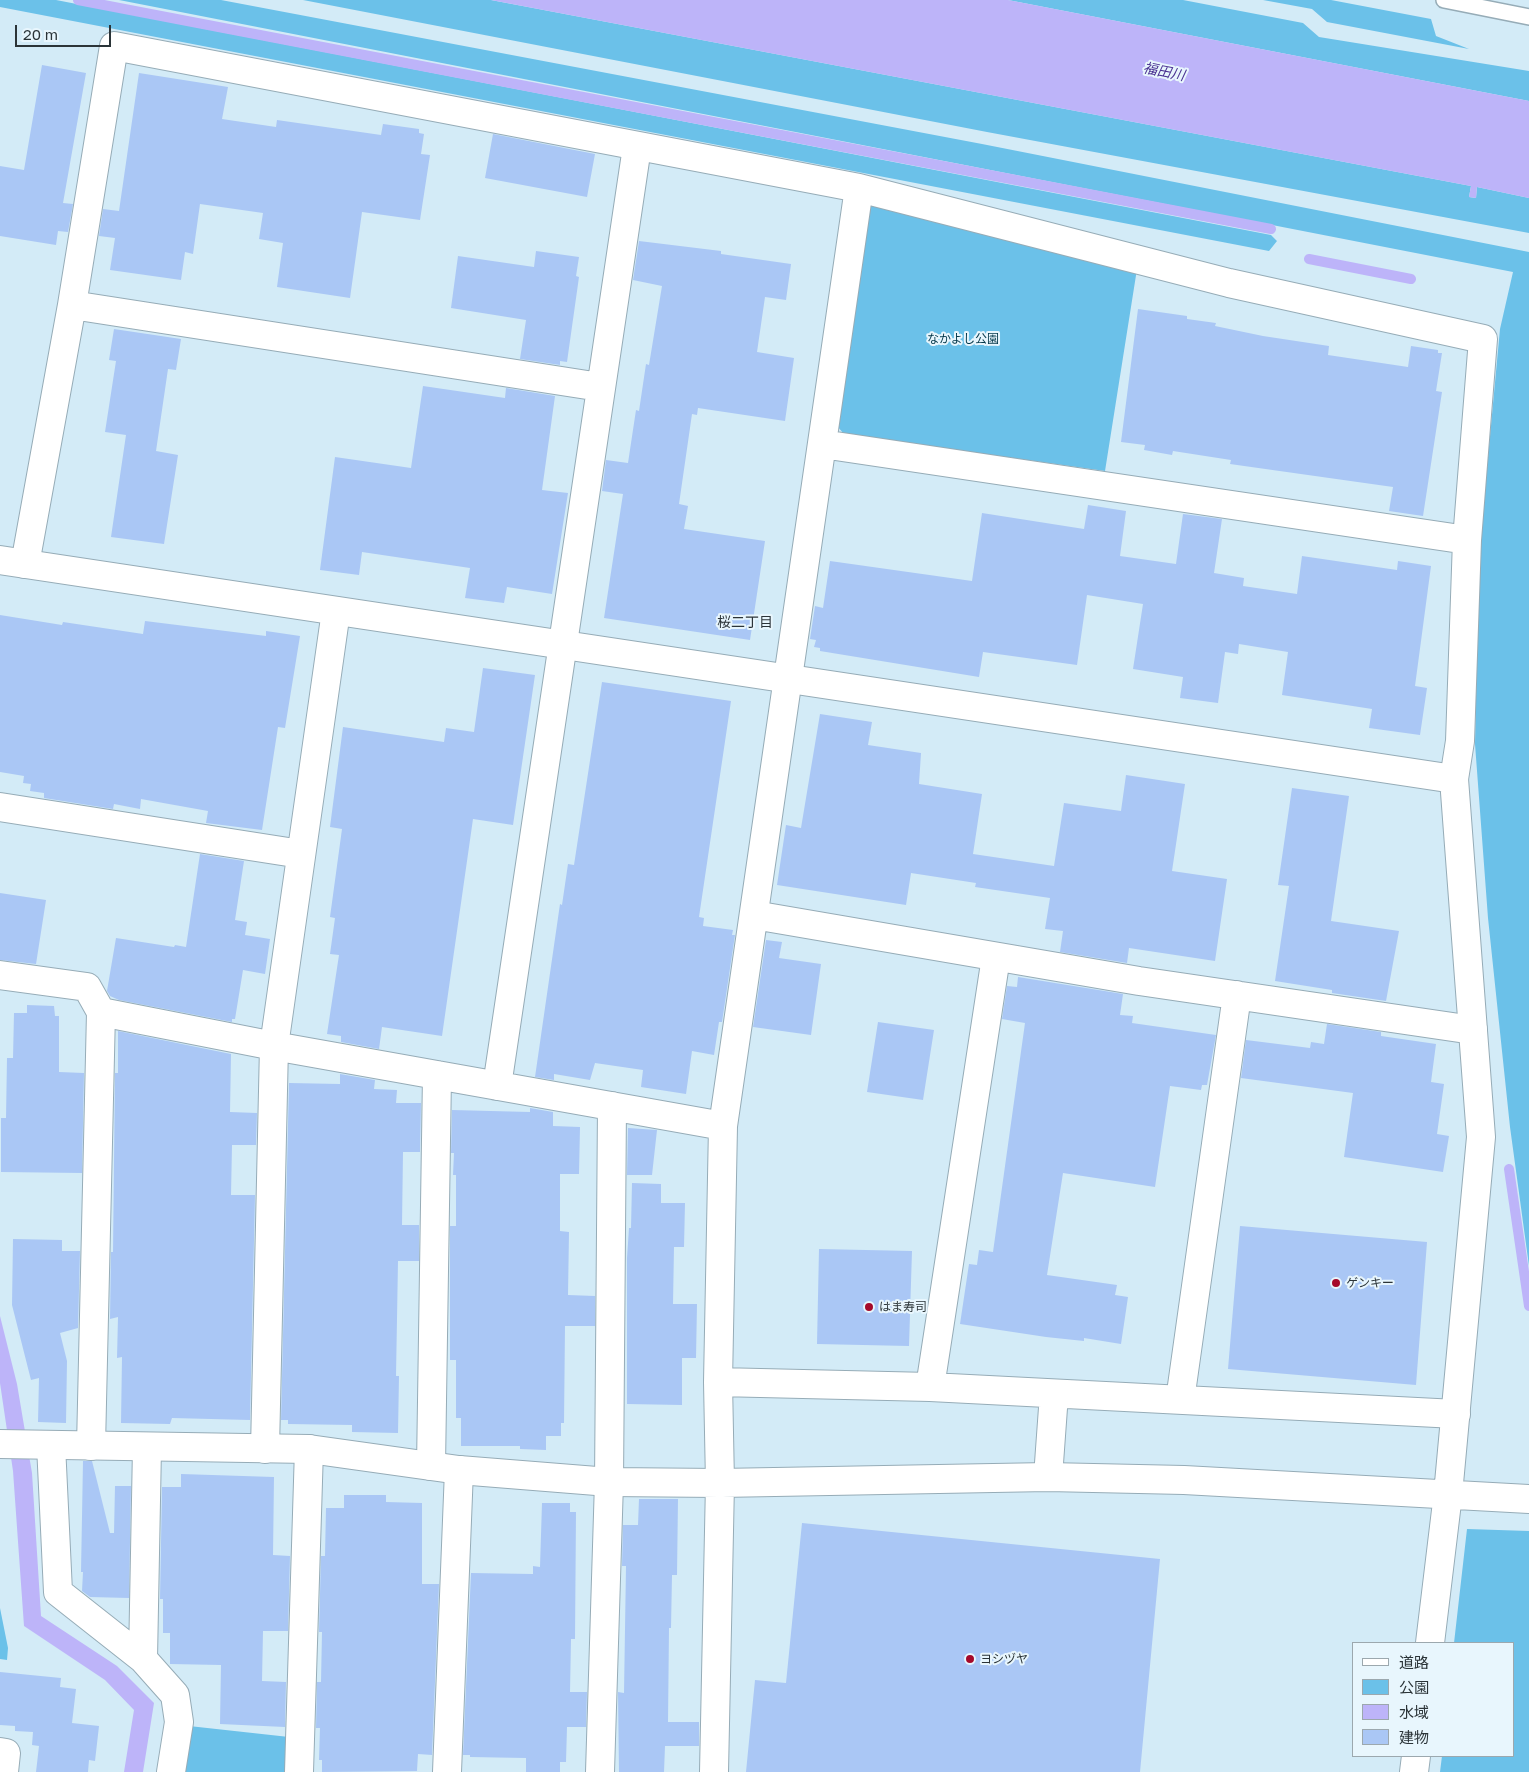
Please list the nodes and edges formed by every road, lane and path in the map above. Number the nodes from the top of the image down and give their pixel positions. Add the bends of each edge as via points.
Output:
1 (1444, 0) edge
2 (1529, 17) edge
3 (637, 147) junction
4 (859, 188) junction
5 (72, 305) junction
6 (600, 386) junction
7 (822, 444) junction
8 (1467, 540) junction
9 (12, 562) edge
10 (336, 611) junction
11 (563, 645) junction
12 (788, 679) junction
13 (1454, 779) junction
14 (0, 807) edge
15 (301, 854) junction
16 (754, 916) junction
17 (996, 957) junction
18 (0, 974) edge
19 (1237, 995) junction
20 (100, 1012) junction
21 (1473, 1030) junction
22 (274, 1046) junction
23 (437, 1075) junction
24 (497, 1086) junction
25 (612, 1106) junction
26 (723, 1126) junction
27 (718, 1382) junction
28 (930, 1387) junction
29 (1054, 1394) junction
30 (1180, 1400) junction
31 (1456, 1414) junction
32 (0, 1444) edge
33 (42, 1445) junction
34 (91, 1446) junction
35 (147, 1446) junction
36 (265, 1449) junction
37 (309, 1449) junction
38 (431, 1466) junction
39 (459, 1470) junction
40 (1048, 1477) junction
41 (609, 1482) junction
42 (720, 1483) junction
43 (1448, 1494) junction
44 (1529, 1499) edge
45 (1430, 1642) edge
46 (143, 1659) junction
47 (0, 1752) edge
48 (1416, 1757) edge
49 (4, 1772) edge
50 (171, 1772) edge
51 (299, 1772) edge
52 (447, 1772) edge
53 (600, 1772) edge
54 (714, 1772) edge
55 (1414, 1772) edge

1 - 2 lane
3 - 4 street
3 - 5 street via 114,46
3 - 6 street
4 - 7 street
4 - 8 street via 1229,283 1483,339
5 - 6 street
5 - 9 street
6 - 11 street
7 - 8 street
7 - 12 street
8 - 13 street via 1460,741
9 - 10 street
10 - 11 street
10 - 15 street
11 - 12 street
11 - 24 street
12 - 13 street
12 - 16 street
13 - 21 street
14 - 15 street
15 - 22 street
16 - 17 street
16 - 26 street
17 - 19 street
17 - 28 street
18 - 20 street via 86,987
19 - 21 street
19 - 30 street
20 - 22 street
20 - 34 street
21 - 31 street via 1481,1137
22 - 23 street
22 - 36 street
23 - 24 street
23 - 38 street
24 - 25 street
25 - 26 street
25 - 41 street
26 - 27 street
27 - 28 street
27 - 42 street
28 - 29 street
29 - 30 street
29 - 40 street
30 - 31 street
31 - 43 street
32 - 33 street
33 - 34 street
33 - 46 street via 58,1592
34 - 35 street
35 - 36 street
35 - 46 street
36 - 37 street
37 - 38 street
37 - 51 street
38 - 39 street
39 - 41 street
39 - 52 street
40 - 42 street
40 - 43 street via 1184,1480
41 - 42 street
41 - 53 street
42 - 54 street
43 - 44 street
43 - 45 street
46 - 50 street via 174,1695 179,1722
47 - 49 street via 6,1753
48 - 55 street

